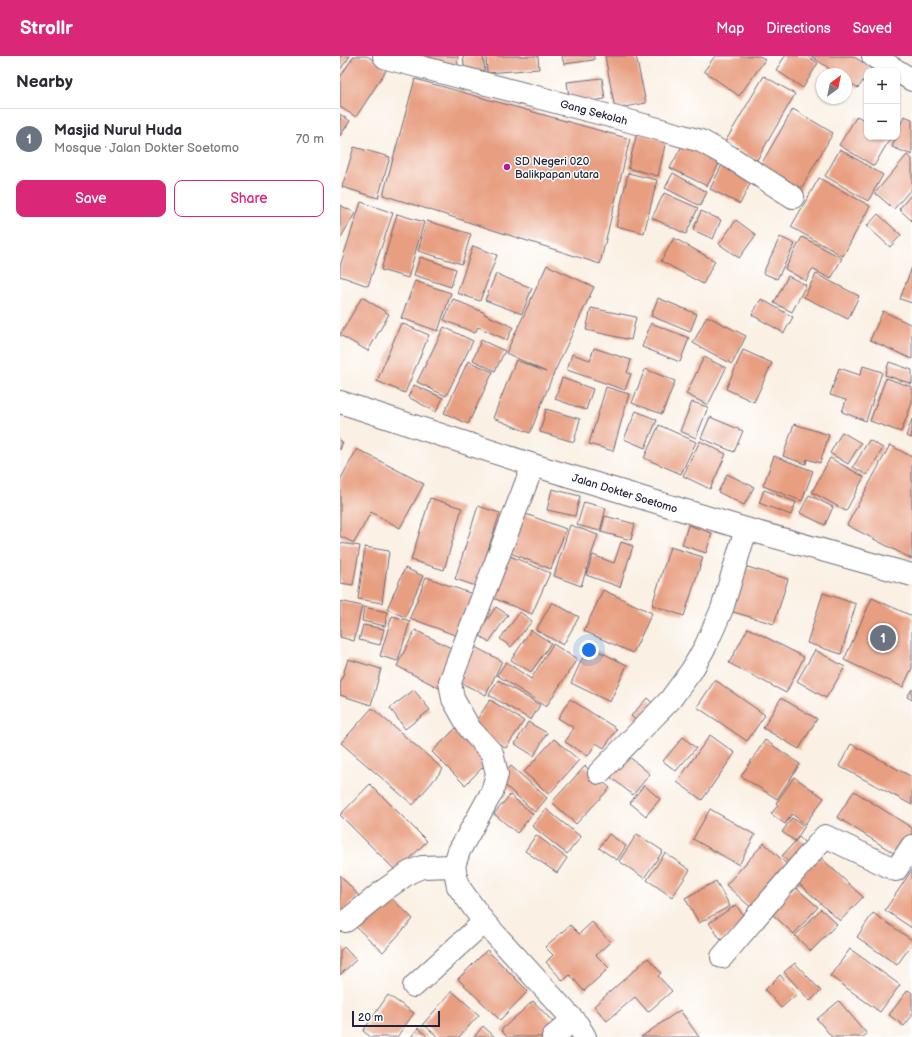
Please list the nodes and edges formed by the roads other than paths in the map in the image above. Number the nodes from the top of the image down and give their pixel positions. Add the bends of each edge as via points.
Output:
1 (384, 56) edge
2 (873, 56) edge
3 (912, 80) edge
4 (793, 197) dead end
5 (340, 402) edge
6 (533, 465) junction
7 (746, 529) junction
8 (912, 575) edge
9 (599, 773) dead end
10 (912, 846) edge
11 (454, 866) junction
12 (346, 921) dead end
13 (484, 922) junction
14 (722, 958) dead end
15 (414, 986) dead end
16 (579, 1028) edge
17 (553, 1037) edge

1 - 4 street, Gang Sekolah via 701,141
2 - 3 street
5 - 6 street, Jalan Dokter Soetomo
6 - 7 street, Jalan Dokter Soetomo
6 - 11 street via 450,682 453,699 470,729 492,753 497,774 492,792 459,851
7 - 8 street, Jalan Dokter Soetomo
7 - 9 street via 722,609 692,670 670,700
10 - 14 street via 896,870 825,836
11 - 12 street via 422,867 410,872
11 - 13 street via 458,886
13 - 15 street
13 - 16 street
16 - 17 street

